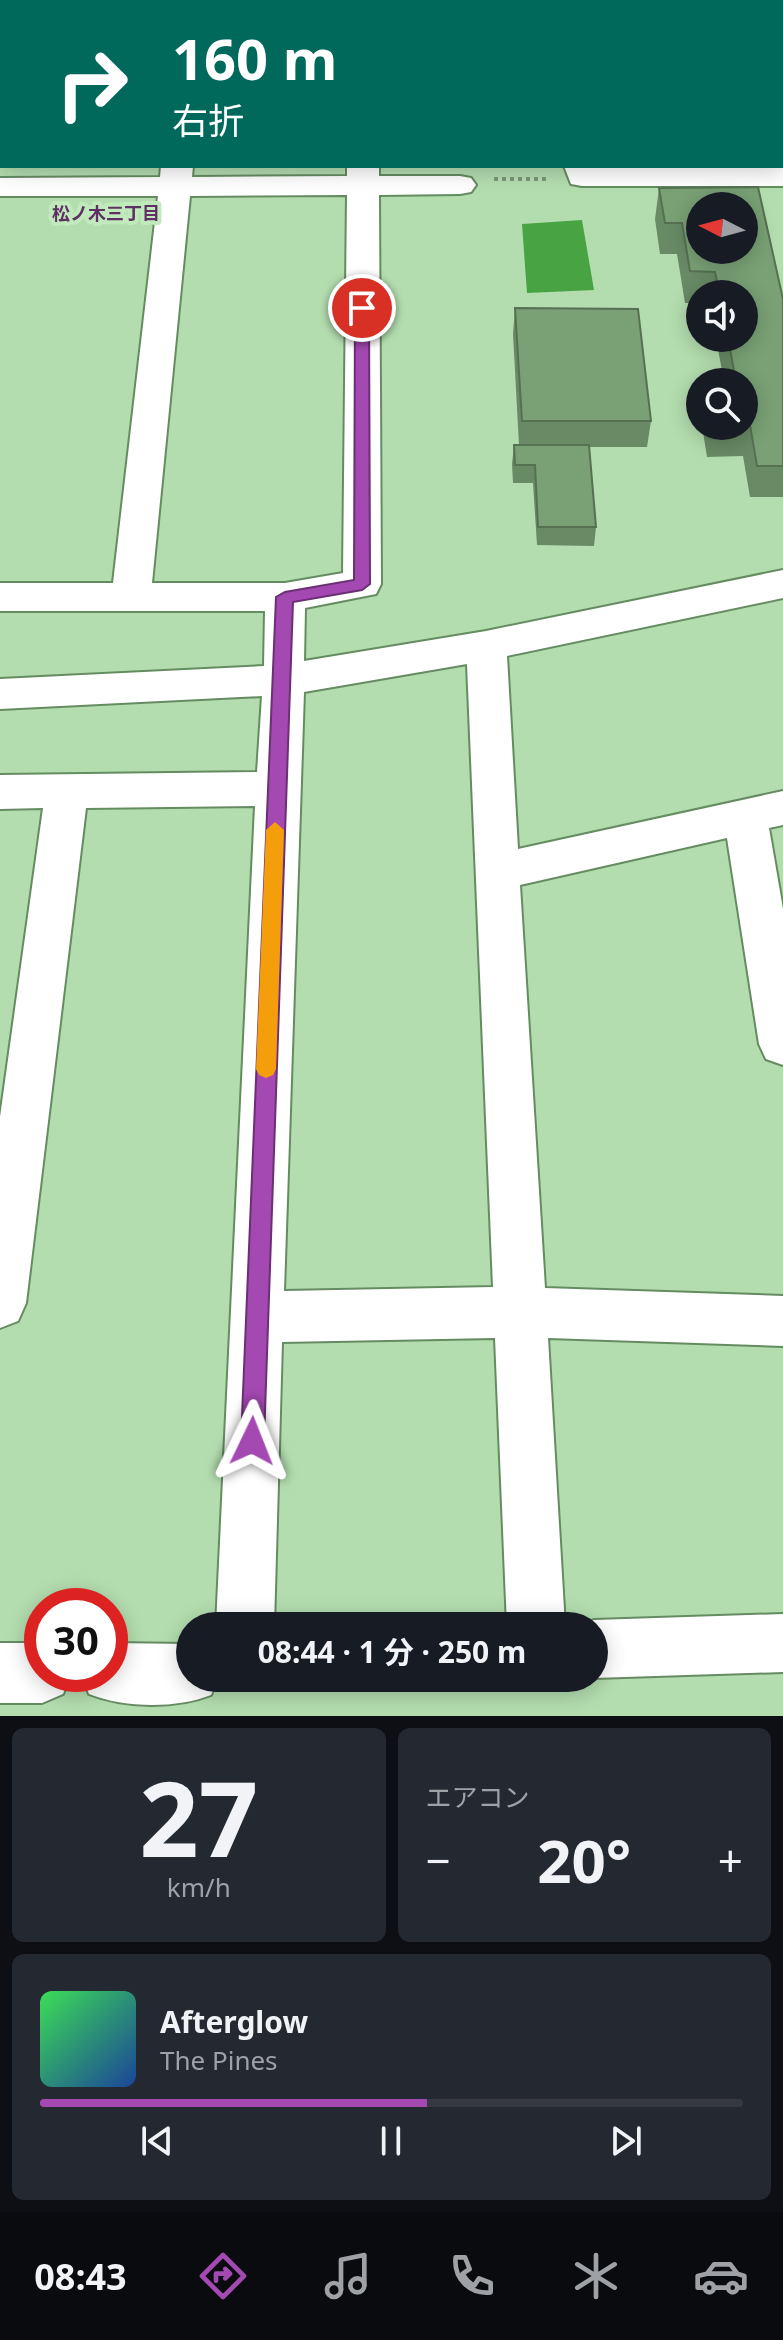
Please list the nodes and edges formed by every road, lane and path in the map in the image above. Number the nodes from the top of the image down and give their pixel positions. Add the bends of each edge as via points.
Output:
1 (581, 171) edge
2 (780, 173) edge
3 (176, 176) edge
4 (363, 176) edge
5 (472, 182) joint
6 (0, 187) edge
7 (783, 584) edge
8 (0, 597) edge
9 (131, 597) junction
10 (285, 597) junction
11 (486, 646) junction
12 (284, 680) junction
13 (0, 694) edge
14 (277, 789) junction
15 (67, 791) junction
16 (0, 792) edge
17 (764, 812) edge
18 (498, 872) junction
19 (783, 1044) edge
20 (0, 1303) edge
21 (520, 1312) junction
22 (257, 1317) junction
23 (783, 1321) edge
24 (246, 1612) edge
25 (535, 1612) edge
26 (783, 1643) edge
27 (608, 1649) edge
28 (0, 1673) edge
29 (24, 1673) edge
30 (128, 1673) edge
31 (176, 1674) edge

1 - 2 street
1 - 5 path
3 - 4 street
3 - 6 street
3 - 9 street
4 - 5 street
4 - 10 street via 362,584
7 - 11 street
8 - 9 street
9 - 10 street
10 - 12 street
11 - 12 street
11 - 18 street
12 - 13 street
12 - 14 street
14 - 15 street
14 - 22 street
15 - 16 street
15 - 20 street
17 - 18 street
17 - 19 street
18 - 21 street
21 - 22 street
21 - 23 street
21 - 25 street
22 - 24 street
26 - 27 street
28 - 29 street
30 - 31 street

